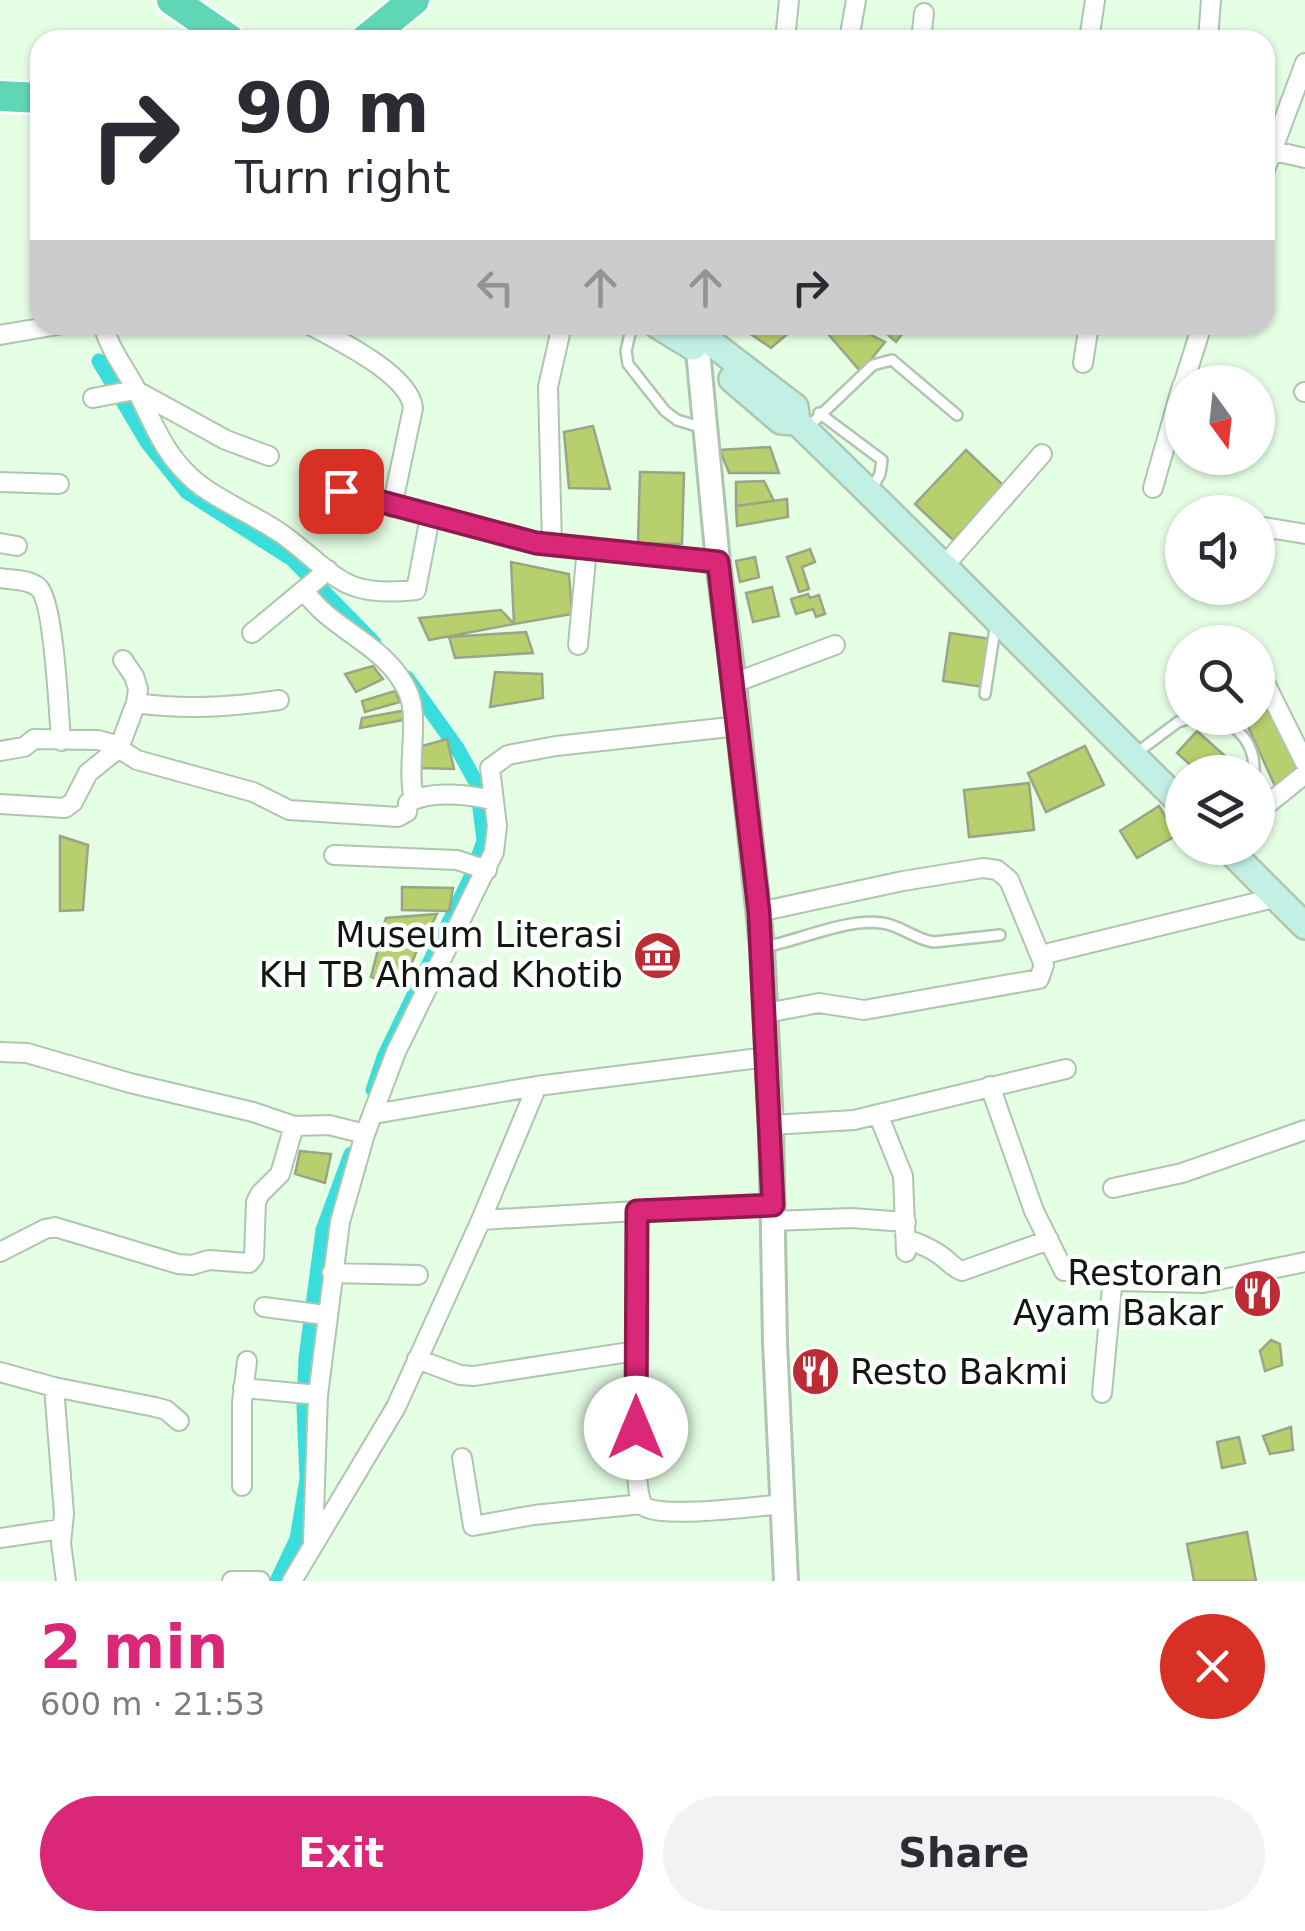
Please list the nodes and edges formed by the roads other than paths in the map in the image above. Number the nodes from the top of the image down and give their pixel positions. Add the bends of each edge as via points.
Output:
1 (172, 0) edge
2 (412, 0) edge
3 (789, 0) edge
4 (856, 0) edge
5 (1095, 0) edge
6 (1211, 0) edge
7 (924, 13) dead end
8 (216, 30) edge
9 (375, 30) edge
10 (787, 30) edge
11 (851, 30) edge
12 (922, 30) edge
13 (1090, 30) edge
14 (1209, 30) edge
15 (1305, 63) edge
16 (0, 96) edge
17 (30, 98) edge
18 (1275, 136) edge
19 (1275, 151) edge
20 (1305, 158) edge
21 (30, 330) edge
22 (0, 335) edge
23 (107, 335) edge
24 (328, 335) edge
25 (560, 335) edge
26 (630, 335) edge
27 (694, 335) edge
28 (696, 335) edge
29 (1087, 335) edge
30 (1199, 335) edge
31 (1083, 364) dead end
32 (1189, 365) edge
33 (136, 390) junction
34 (93, 398) dead end
35 (957, 415) dead end
36 (807, 422) junction
37 (706, 428) junction
38 (1165, 446) edge
39 (1042, 454) dead end
40 (270, 456) dead end
41 (0, 482) edge
42 (59, 484) dead end
43 (1153, 488) dead end
44 (341, 491) dead end
45 (392, 506) junction
46 (430, 518) junction
47 (1275, 529) edge
48 (1305, 534) edge
49 (552, 545) junction
50 (587, 548) junction
51 (718, 562) junction
52 (946, 565) junction
53 (327, 572) junction
54 (0, 578) edge
55 (307, 588) junction
56 (996, 620) junction
57 (252, 632) dead end
58 (835, 644) dead end
59 (578, 645) dead end
60 (123, 660) dead end
61 (734, 683) junction
62 (985, 694) dead end
63 (279, 700) dead end
64 (136, 703) junction
65 (1275, 703) edge
66 (739, 726) junction
67 (1165, 732) edge
68 (61, 741) junction
69 (119, 748) junction
70 (0, 751) edge
71 (1133, 756) junction
72 (1305, 763) edge
73 (1305, 774) edge
74 (1165, 787) edge
75 (1275, 798) edge
76 (414, 799) junction
77 (480, 799) junction
78 (0, 804) edge
79 (334, 855) dead end
80 (473, 865) junction
81 (1245, 865) edge
82 (1278, 897) junction
83 (759, 912) junction
84 (1305, 926) edge
85 (1000, 934) dead end
86 (762, 948) junction
87 (1041, 955) junction
88 (766, 1012) junction
89 (0, 1052) edge
90 (767, 1057) junction
91 (1066, 1069) dead end
92 (537, 1086) junction
93 (990, 1086) junction
94 (374, 1114) junction
95 (878, 1114) junction
96 (771, 1124) junction
97 (294, 1126) junction
98 (1305, 1130) edge
99 (363, 1134) junction
100 (1113, 1188) dead end
101 (637, 1211) junction
102 (773, 1213) junction
103 (481, 1220) junction
104 (906, 1238) junction
105 (1049, 1240) junction
106 (0, 1252) edge
107 (1305, 1262) edge
108 (1064, 1271) dead end
109 (332, 1273) junction
110 (418, 1274) dead end
111 (264, 1308) dead end
112 (317, 1314) junction
113 (636, 1352) junction
114 (417, 1359) junction
115 (247, 1362) dead end
116 (0, 1372) edge
117 (54, 1387) junction
118 (243, 1388) junction
119 (1102, 1393) dead end
120 (309, 1394) junction
121 (179, 1421) dead end
122 (462, 1458) dead end
123 (242, 1486) dead end
124 (642, 1504) junction
125 (783, 1504) junction
126 (61, 1529) junction
127 (0, 1538) edge
128 (314, 1542) junction
129 (66, 1581) edge
130 (232, 1581) edge
131 (260, 1581) edge
132 (292, 1581) edge
133 (786, 1581) edge

1 - 8 highway
2 - 9 highway
3 - 10 street
4 - 11 street
5 - 13 street
6 - 14 street
7 - 12 street
15 - 18 street
16 - 17 highway
19 - 20 street
21 - 22 street
23 - 33 street
24 - 45 street via 412,398
25 - 49 street via 548,387
26 - 37 lane via 628,364 665,411
27 - 37 street
28 - 36 main road via 781,421
29 - 31 street
30 - 32 street
33 - 34 street
33 - 40 street via 226,440
33 - 53 street via 153,430 184,470
35 - 36 lane via 892,360 873,366
36 - 52 main road
37 - 51 street
38 - 43 street
39 - 52 street
41 - 42 street
44 - 45 street
45 - 46 street
46 - 49 street
46 - 53 street via 416,590 350,588
47 - 48 street
49 - 50 street
50 - 51 street
50 - 59 street
51 - 61 street
52 - 56 main road
53 - 55 street
54 - 68 street via 31,583 44,594
55 - 57 street
55 - 76 street via 312,602 364,640 410,694
56 - 62 lane
56 - 71 main road
58 - 61 street
60 - 64 street via 134,676
61 - 66 street
63 - 64 street via 179,709
64 - 69 street
65 - 72 street
66 - 77 street via 508,755 490,768
66 - 83 street
67 - 71 lane
68 - 69 street via 98,740
68 - 70 street via 34,740
69 - 76 street via 289,810 398,817
69 - 78 street via 88,773 65,808
71 - 74 main road
73 - 75 street
76 - 77 street
77 - 80 street via 498,826 494,852
79 - 80 street
80 - 94 street
81 - 82 main road
82 - 84 main road
82 - 87 street
83 - 86 street
83 - 87 street via 902,880 997,870 1008,880
85 - 86 lane via 934,942 895,926 865,923
86 - 88 street
87 - 88 street via 1039,979 864,1010 819,1003
88 - 90 street
89 - 97 street via 28,1053
90 - 92 street
90 - 96 street
91 - 93 street
92 - 94 street
92 - 103 street
93 - 95 street
93 - 105 street
94 - 99 street
95 - 96 street
95 - 104 street via 903,1176
96 - 102 street
97 - 99 street
97 - 106 street via 280,1174 256,1202 249,1263 178,1264 55,1227
98 - 100 street via 1182,1173
99 - 109 street
101 - 102 street
101 - 103 street
101 - 113 street
102 - 104 street via 851,1218
102 - 125 street
103 - 114 street
104 - 105 street via 962,1271
105 - 108 street
107 - 119 street via 1203,1283 1116,1281
109 - 110 street
109 - 112 street
111 - 112 street
112 - 120 street
113 - 114 street via 474,1376
113 - 124 street
114 - 128 street via 396,1407
115 - 118 street
116 - 117 street
117 - 121 street via 155,1407
117 - 126 street
118 - 120 street
118 - 123 street
120 - 128 street
122 - 124 street via 474,1526
124 - 125 street via 677,1513
125 - 133 street
126 - 127 street
126 - 129 street
128 - 132 street
130 - 131 street

